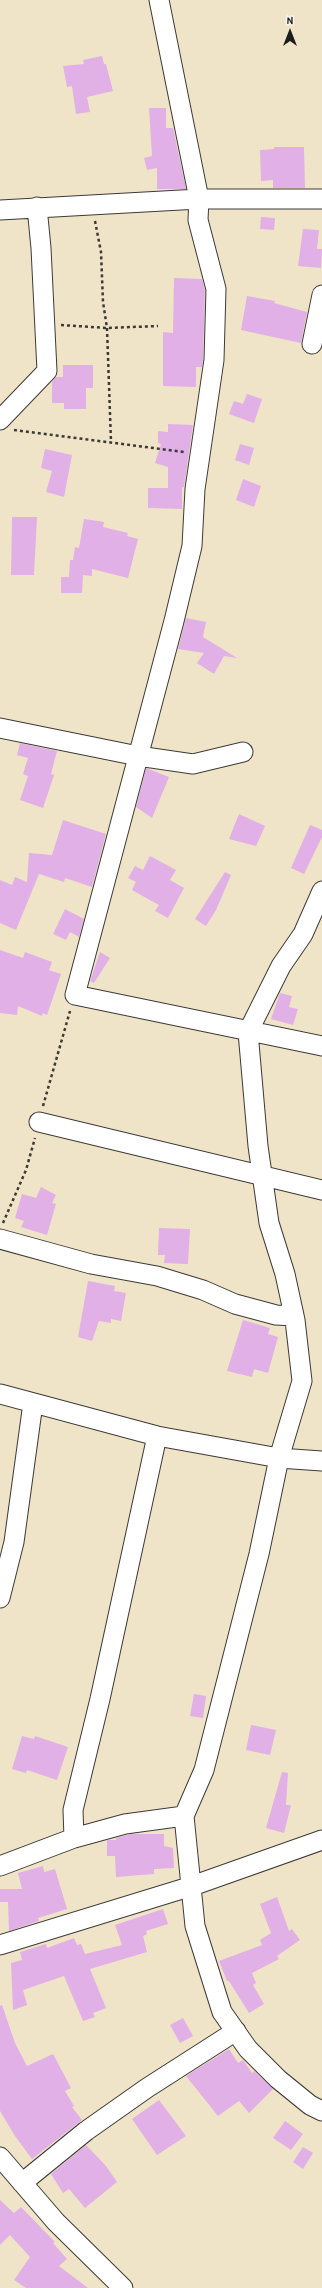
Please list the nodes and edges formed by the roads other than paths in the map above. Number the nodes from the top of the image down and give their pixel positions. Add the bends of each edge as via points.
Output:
1 (159, 0) edge
2 (199, 199) junction
3 (322, 199) edge
4 (37, 207) junction
5 (0, 210) edge
6 (322, 295) edge
7 (312, 344) dead end
8 (4, 424) edge
9 (0, 728) edge
10 (243, 752) dead end
11 (138, 756) junction
12 (322, 891) edge
13 (248, 1032) junction
14 (322, 1046) edge
15 (39, 1122) dead end
16 (262, 1175) junction
17 (322, 1190) edge
18 (0, 1238) edge
19 (294, 1316) junction
20 (0, 1394) edge
21 (33, 1403) junction
22 (157, 1436) junction
23 (279, 1458) junction
24 (322, 1461) edge
25 (0, 1598) edge
26 (184, 1816) junction
27 (74, 1838) junction
28 (322, 1840) edge
29 (0, 1866) edge
30 (192, 1886) junction
31 (0, 1945) edge
32 (236, 2031) junction
33 (322, 2111) edge
34 (0, 2157) edge
35 (22, 2183) junction
36 (123, 2288) edge

1 - 2 street
2 - 3 street
2 - 4 street
2 - 11 street via 198,220 216,289 214,360 195,489 192,546
4 - 5 street
4 - 8 street via 47,371
6 - 7 street
9 - 11 street
10 - 11 street via 193,764
11 - 13 street via 75,995
12 - 13 street via 303,934 281,966
13 - 14 street
13 - 16 street
15 - 16 street
16 - 17 street
16 - 19 street via 268,1223 285,1274
18 - 19 street via 91,1264 157,1276 203,1290 235,1304 276,1315
19 - 23 street via 302,1381
20 - 21 street
21 - 22 street
21 - 25 street via 14,1542
22 - 23 street
22 - 27 street via 100,1699 73,1810
23 - 24 street
23 - 26 street via 259,1554 204,1770
26 - 27 street via 124,1824
26 - 30 street
27 - 29 street
28 - 30 street
30 - 31 street
30 - 32 street via 195,1926 202,1952 222,2012
32 - 33 street via 248,2049 278,2079 310,2105
32 - 35 street via 86,2131
34 - 35 street
35 - 36 street via 56,2222

